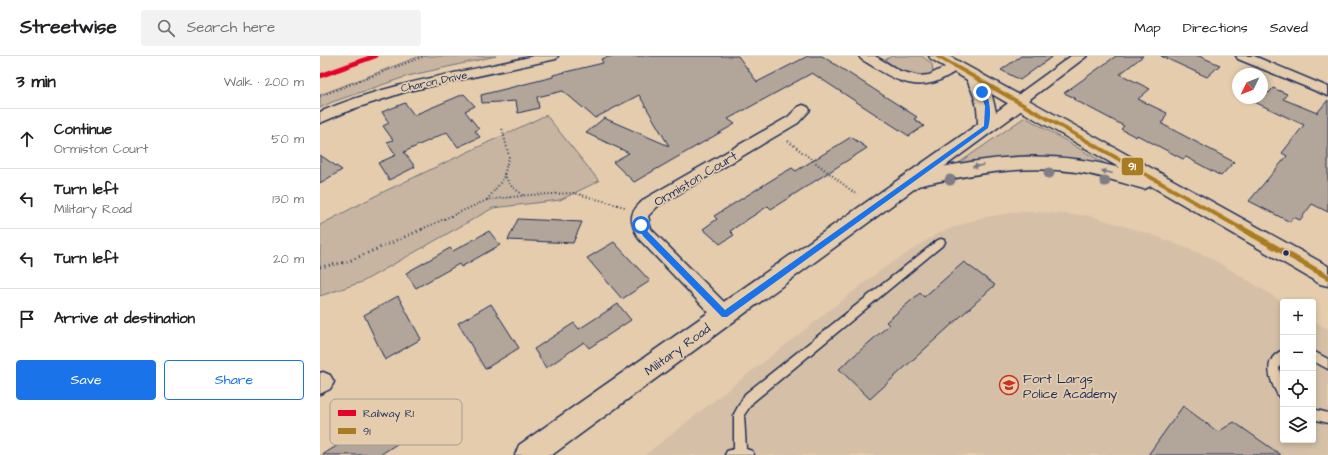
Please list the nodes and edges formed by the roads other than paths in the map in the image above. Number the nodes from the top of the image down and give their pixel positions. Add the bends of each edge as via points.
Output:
1 (551, 56) edge
2 (866, 56) edge
3 (937, 56) edge
4 (1080, 56) edge
5 (1243, 56) edge
6 (955, 66) junction
7 (973, 76) junction
8 (1328, 92) edge
9 (1020, 103) junction
10 (803, 110) dead end
11 (320, 118) edge
12 (987, 127) junction
13 (913, 180) junction
14 (1172, 189) junction
15 (941, 242) dead end
16 (1328, 277) edge
17 (724, 314) junction
18 (1316, 357) edge
19 (1280, 358) edge
20 (1327, 360) edge
21 (1280, 388) edge
22 (1316, 415) edge
23 (1328, 418) edge
24 (740, 454) edge
25 (529, 455) edge

1 - 11 street, Charon Drive via 400,87
2 - 6 street via 901,77 913,80 928,80
3 - 6 main road
4 - 9 street via 1025,96
5 - 8 street
6 - 7 main road
7 - 9 main road
7 - 12 main road via 987,106
9 - 12 main road, Military Road
9 - 14 main road
10 - 17 street, Ormiston Court via 793,120 652,202 640,214 639,220 645,234
12 - 13 main road, Military Road
14 -> 13 main road via 1077,165 1046,162 990,164
13 - 17 main road, Military Road
14 - 16 main road
15 - 24 lane via 749,398 739,414
17 - 25 main road, Military Road
18 - 20 lane
19 - 21 lane via 1275,362 1273,371
22 - 23 lane

